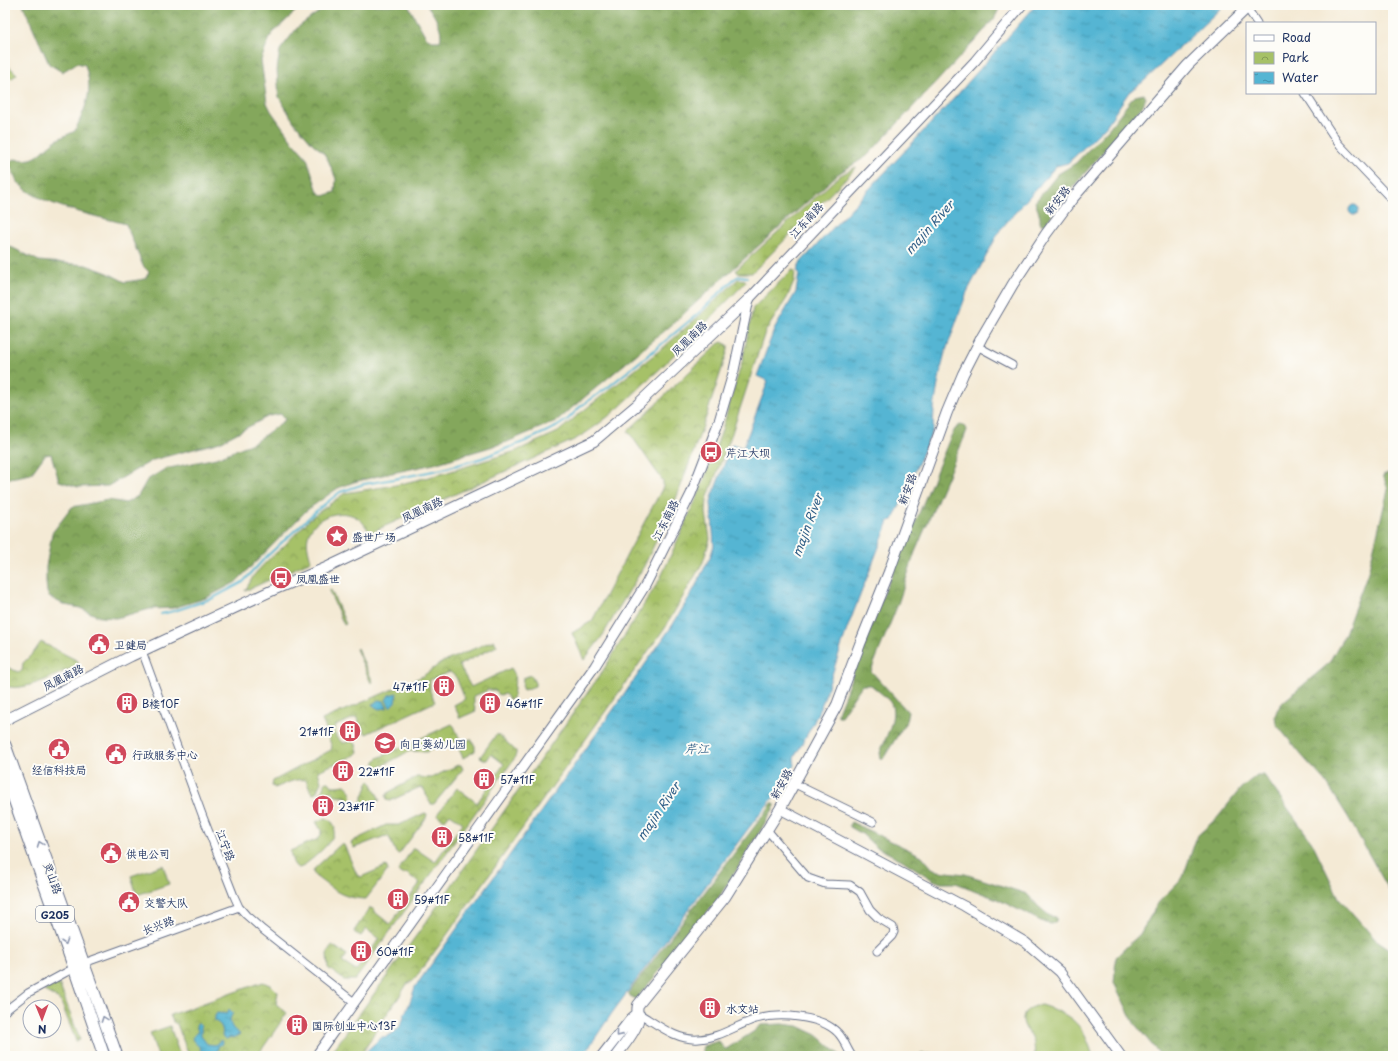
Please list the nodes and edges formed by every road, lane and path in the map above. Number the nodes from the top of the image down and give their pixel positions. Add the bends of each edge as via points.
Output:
1 (1022, 5) edge
2 (1248, 6) edge
3 (1256, 22) edge
4 (1306, 94) edge
5 (1393, 202) edge
6 (749, 299) junction
7 (977, 346) junction
8 (1012, 365) dead end
9 (142, 651) junction
10 (5, 720) edge
11 (5, 744) edge
12 (5, 774) edge
13 (795, 784) junction
14 (780, 809) junction
15 (873, 822) dead end
16 (768, 831) junction
17 (239, 907) junction
18 (877, 951) dead end
19 (79, 965) junction
20 (354, 1002) junction
21 (5, 1011) edge
22 (638, 1013) junction
23 (104, 1056) edge
24 (117, 1056) edge
25 (316, 1056) edge
26 (602, 1056) edge
27 (616, 1056) edge
28 (852, 1056) edge
29 (1122, 1056) edge

1 - 6 street, 江东南路 via 975,61
2 - 3 street
2 - 7 main road, 新安路 via 1188,65 1072,199 1013,284
4 - 5 street via 1338,143
6 - 9 main road, 凤凰南路 via 638,404 594,441 328,567
6 - 20 street, 江东南路 via 734,370 719,421 691,494 646,584 595,666
7 - 8 street
7 - 13 main road, 新安路 via 947,412 837,705
9 - 10 main road, 凤凰南路
9 - 17 street, 江宁路
19 -> 11 highway, 灵山路
12 -> 19 highway, 灵山路 / G205
13 - 14 main road, 新安路
13 - 15 street
14 - 16 main road, 新安路
14 - 29 street via 964,906 1025,942 1060,972
16 - 18 street via 808,878 825,884 850,885 860,892 870,910 878,918 893,927 892,936
16 - 22 main road, 新安路 via 725,897 640,1002
17 - 19 street, 长兴路
17 - 20 street, 江宁路 via 263,930
19 - 21 street, 长兴路 via 28,993
19 - 23 highway, 灵山路 / G205
24 -> 19 highway, 灵山路
20 - 25 street, 江东南路
22 -> 26 main road, 新安路
22 - 27 main road, 新安路 via 637,1025
22 - 28 street via 674,1035 699,1040 757,1019 790,1016 820,1021 838,1033

